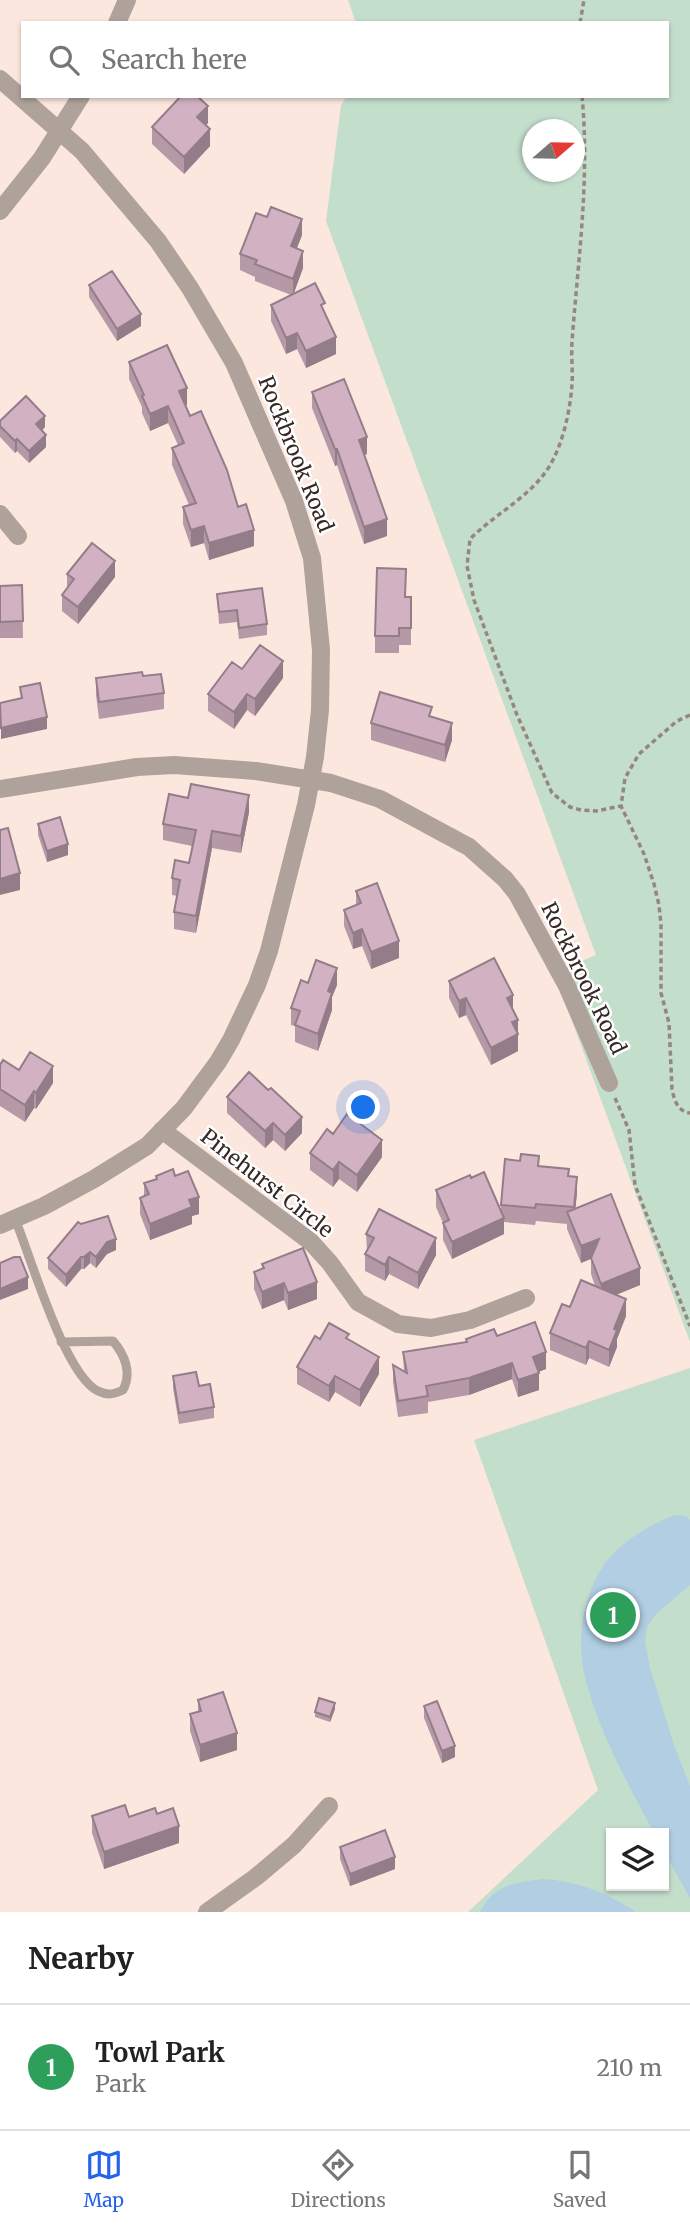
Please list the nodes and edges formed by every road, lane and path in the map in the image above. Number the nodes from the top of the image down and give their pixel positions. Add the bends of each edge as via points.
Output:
1 (127, 0) edge
2 (584, 0) edge
3 (118, 21) edge
4 (580, 21) edge
5 (0, 79) edge
6 (21, 97) edge
7 (22, 98) edge
8 (79, 98) edge
9 (582, 98) edge
10 (58, 130) junction
11 (0, 211) edge
12 (0, 514) edge
13 (18, 536) dead end
14 (690, 715) edge
15 (310, 780) junction
16 (0, 789) edge
17 (621, 806) junction
18 (609, 1083) joint
19 (690, 1113) edge
20 (162, 1130) junction
21 (7, 1222) edge
22 (526, 1298) dead end
23 (690, 1326) edge
24 (61, 1342) junction
25 (329, 1806) dead end
26 (207, 1912) edge

1 - 3 street
2 - 4 path
5 - 6 street, Rockbrook Road
7 - 10 street, Rockbrook Road
8 - 10 street
9 - 17 path via 585,184 566,418 555,455 543,474 470,538 467,566 474,600 517,715 552,793 582,810
10 - 11 street
10 - 15 street, Rockbrook Road via 82,151 158,241 190,288 234,363 294,501 312,558 321,650 320,710
12 - 13 street
14 - 17 path via 639,754 625,778
15 - 16 street via 174,765
15 - 18 street, Rockbrook Road via 380,799 470,847 505,879 568,986
15 - 20 street via 280,914 257,985 218,1062
17 - 19 path via 654,884 672,1089 678,1107
18 - 23 path via 629,1130 635,1185
20 - 21 street via 147,1146 94,1179
20 - 22 street, Pinehurst Circle via 311,1242 358,1302 398,1324 431,1328 470,1320
21 - 24 lane
24 - 24 lane via 96,1390 110,1395 124,1390 127,1368 113,1341
25 - 26 street via 294,1845

